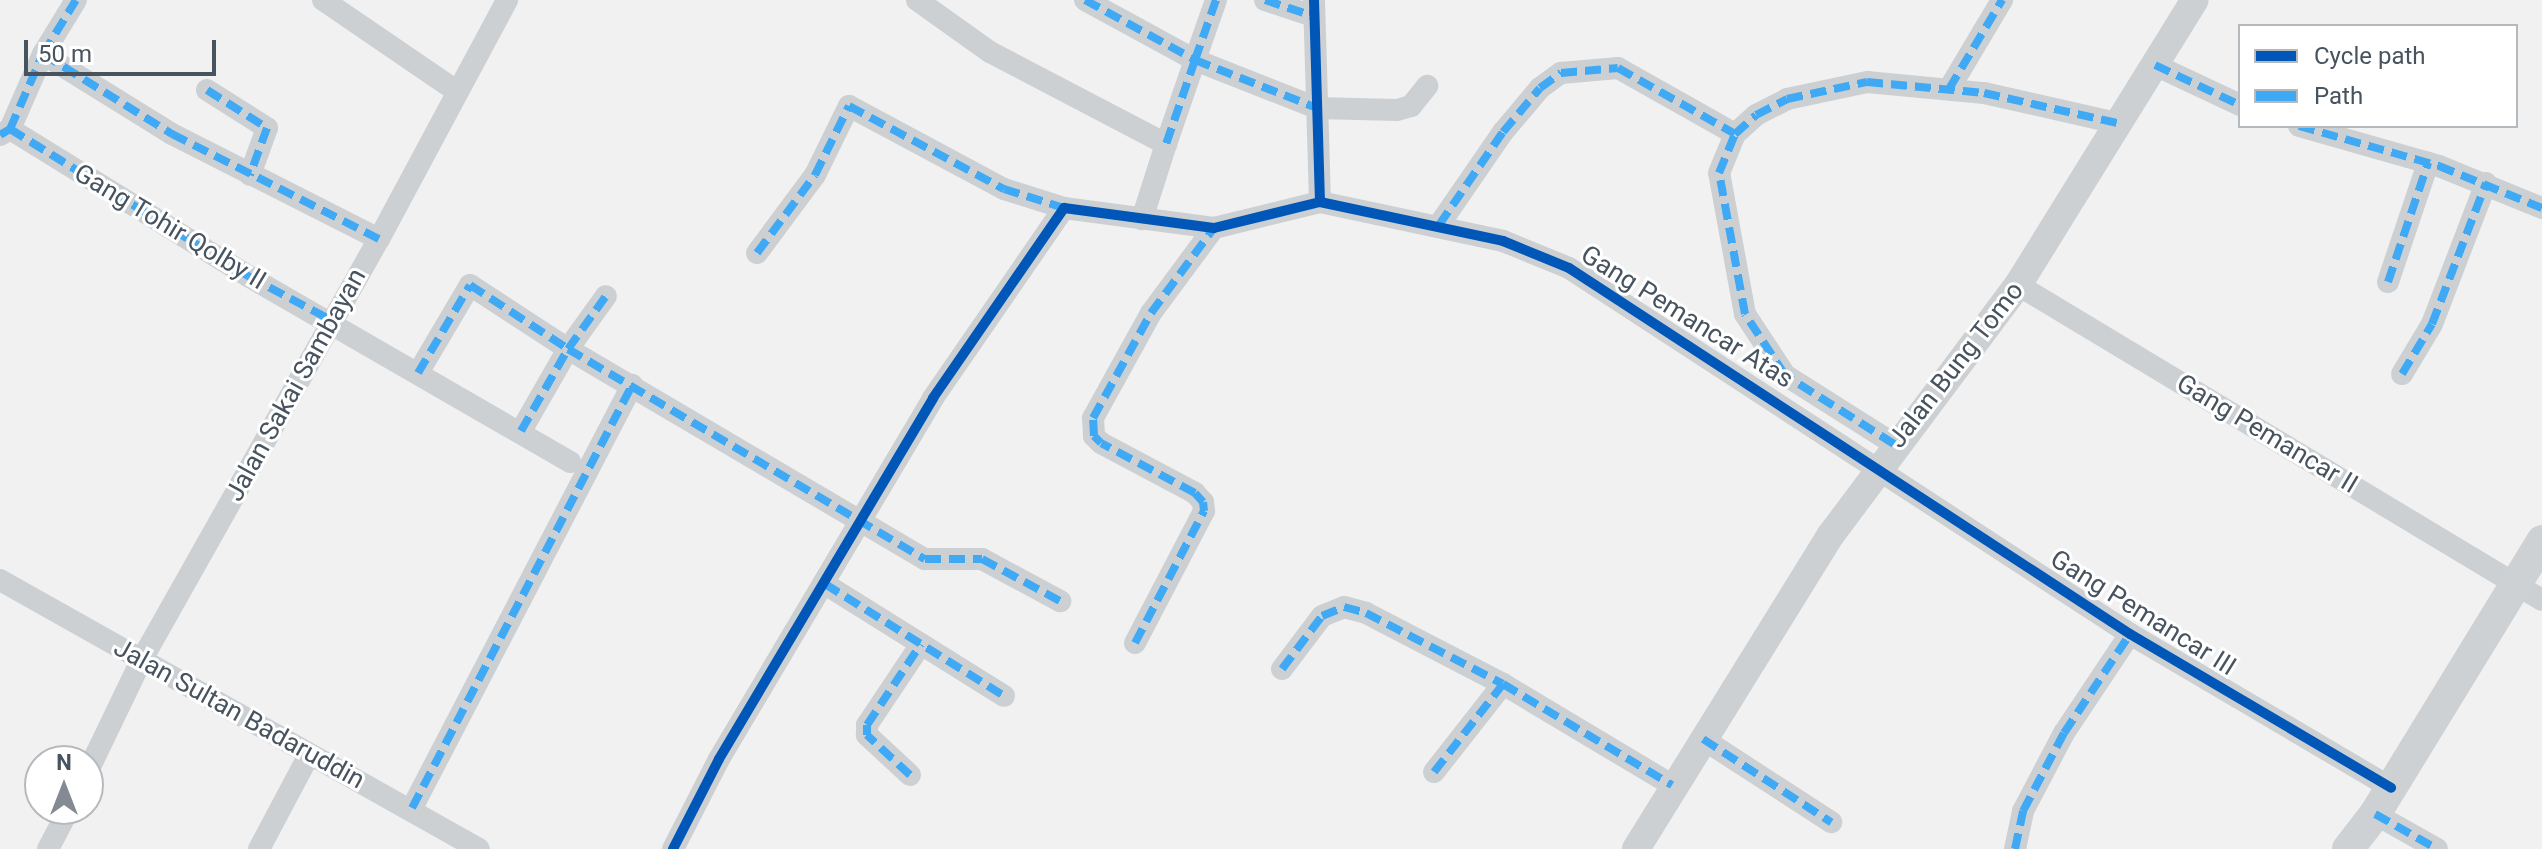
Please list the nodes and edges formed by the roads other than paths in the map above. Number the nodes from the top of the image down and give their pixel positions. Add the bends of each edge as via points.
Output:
1 (76, 0) edge
2 (323, 0) edge
3 (507, 0) edge
4 (917, 0) edge
5 (1085, 0) edge
6 (1216, 0) edge
7 (1265, 0) edge
8 (2002, 0) edge
9 (2195, 0) edge
10 (1313, 8) edge
11 (43, 54) junction
12 (1195, 60) junction
13 (2155, 65) junction
14 (1427, 86) dead end
15 (1949, 89) junction
16 (207, 90) dead end
17 (458, 92) junction
18 (2238, 104) edge
19 (1317, 108) junction
20 (2117, 123) junction
21 (2306, 128) edge
22 (5, 132) edge
23 (1735, 134) junction
24 (1166, 144) junction
25 (2428, 163) junction
26 (250, 175) junction
27 (2486, 183) junction
28 (1320, 202) junction
29 (1064, 208) junction
30 (2542, 208) edge
31 (1142, 219) junction
32 (1439, 225) junction
33 (1214, 228) junction
34 (379, 239) junction
35 (757, 253) dead end
36 (2388, 282) dead end
37 (2018, 285) junction
38 (606, 296) dead end
39 (333, 321) junction
40 (568, 349) junction
41 (418, 373) junction
42 (2402, 374) dead end
43 (632, 385) junction
44 (521, 431) junction
45 (1886, 455) junction
46 (570, 462) dead end
47 (860, 520) junction
48 (2542, 541) edge
49 (0, 580) edge
50 (825, 584) junction
51 (2529, 592) edge
52 (1060, 601) dead end
53 (2130, 634) junction
54 (1135, 643) dead end
55 (921, 644) junction
56 (141, 661) junction
57 (1282, 669) dead end
58 (1503, 684) junction
59 (1004, 696) dead end
60 (1703, 739) junction
61 (101, 745) edge
62 (309, 755) junction
63 (1434, 772) dead end
64 (910, 775) dead end
65 (1672, 785) junction
66 (2383, 801) junction
67 (412, 808) junction
68 (1831, 822) dead end
69 (61, 825) edge
70 (48, 849) edge
71 (259, 849) edge
72 (478, 849) edge
73 (673, 849) edge
74 (1636, 849) edge
75 (2015, 849) edge
76 (2348, 849) edge
77 (2437, 849) edge

1 - 11 street
2 - 17 street
3 - 17 street, Jalan Sakai Sambayan
4 - 24 street via 1042,82
5 - 12 street
6 - 12 street
7 - 10 street
8 - 15 street
9 - 13 street, Jalan Bung Tomo
10 - 19 street
11 - 22 street
11 - 26 street via 107,98
12 - 19 street
12 - 24 street
13 - 18 street
13 - 20 street, Jalan Bung Tomo
14 - 19 street via 1411,106 1397,110
15 - 20 street
15 - 23 street via 1867,82 1828,86 1756,115
16 - 26 street via 267,128
17 - 34 street, Jalan Sakai Sambayan
19 - 28 street
20 - 37 street, Jalan Bung Tomo
21 - 25 street
22 - 39 street, Gang Tohir Qolby II
23 - 32 street via 1618,68 1561,73 1540,88 1503,132
23 - 45 street via 1719,173 1745,314 1785,375
24 - 31 street
25 - 27 street
25 - 36 street
26 - 34 street
27 - 30 street
27 - 42 street via 2443,298
28 - 32 street, Gang Pemancar Atas
28 - 33 street
29 - 31 street
29 - 35 street via 1004,189 849,106 815,175
29 - 47 street via 933,398
31 - 33 street
32 - 45 street, Gang Pemancar Atas via 1503,241 1569,268
33 - 54 street via 1151,313 1093,418 1094,436 1101,443 1203,502 1204,511
34 - 39 street, Jalan Sakai Sambayan
37 - 45 street, Jalan Bung Tomo
37 - 51 street, Gang Pemancar II
38 - 40 street
39 - 41 street, Gang Tohir Qolby II
39 - 56 street, Jalan Sakai Sambayan
40 - 41 street via 470,285
40 - 43 street
40 - 44 street
41 - 44 street, Gang Tohir Qolby II
43 - 47 street
43 - 67 street
44 - 46 street, Gang Tohir Qolby II
45 - 53 street, Gang Pemancar III
45 - 60 street, Jalan Bung Tomo
47 - 50 street
47 - 52 street via 925,559 982,559
48 - 51 main road
49 - 56 street, Jalan Sultan Badaruddin
50 - 55 street
50 - 73 street via 719,759
51 - 66 main road
53 - 66 street, Gang Pemancar III
53 - 75 street via 2064,733 2023,811
55 - 59 street
55 - 64 street via 867,725 867,735
56 - 61 street, Jalan Sakai Sambayan
56 - 62 street, Jalan Sultan Badaruddin
57 - 58 street via 1322,616 1344,607 1366,613
58 - 63 street
58 - 65 street
60 - 65 street, Jalan Bung Tomo
60 - 68 street
62 - 67 street, Jalan Sultan Badaruddin
62 - 71 street
65 - 74 street, Jalan Bung Tomo
66 - 76 main road
66 - 77 street, Gang Pemancar III
67 - 72 street, Jalan Sultan Badaruddin
69 - 70 street

